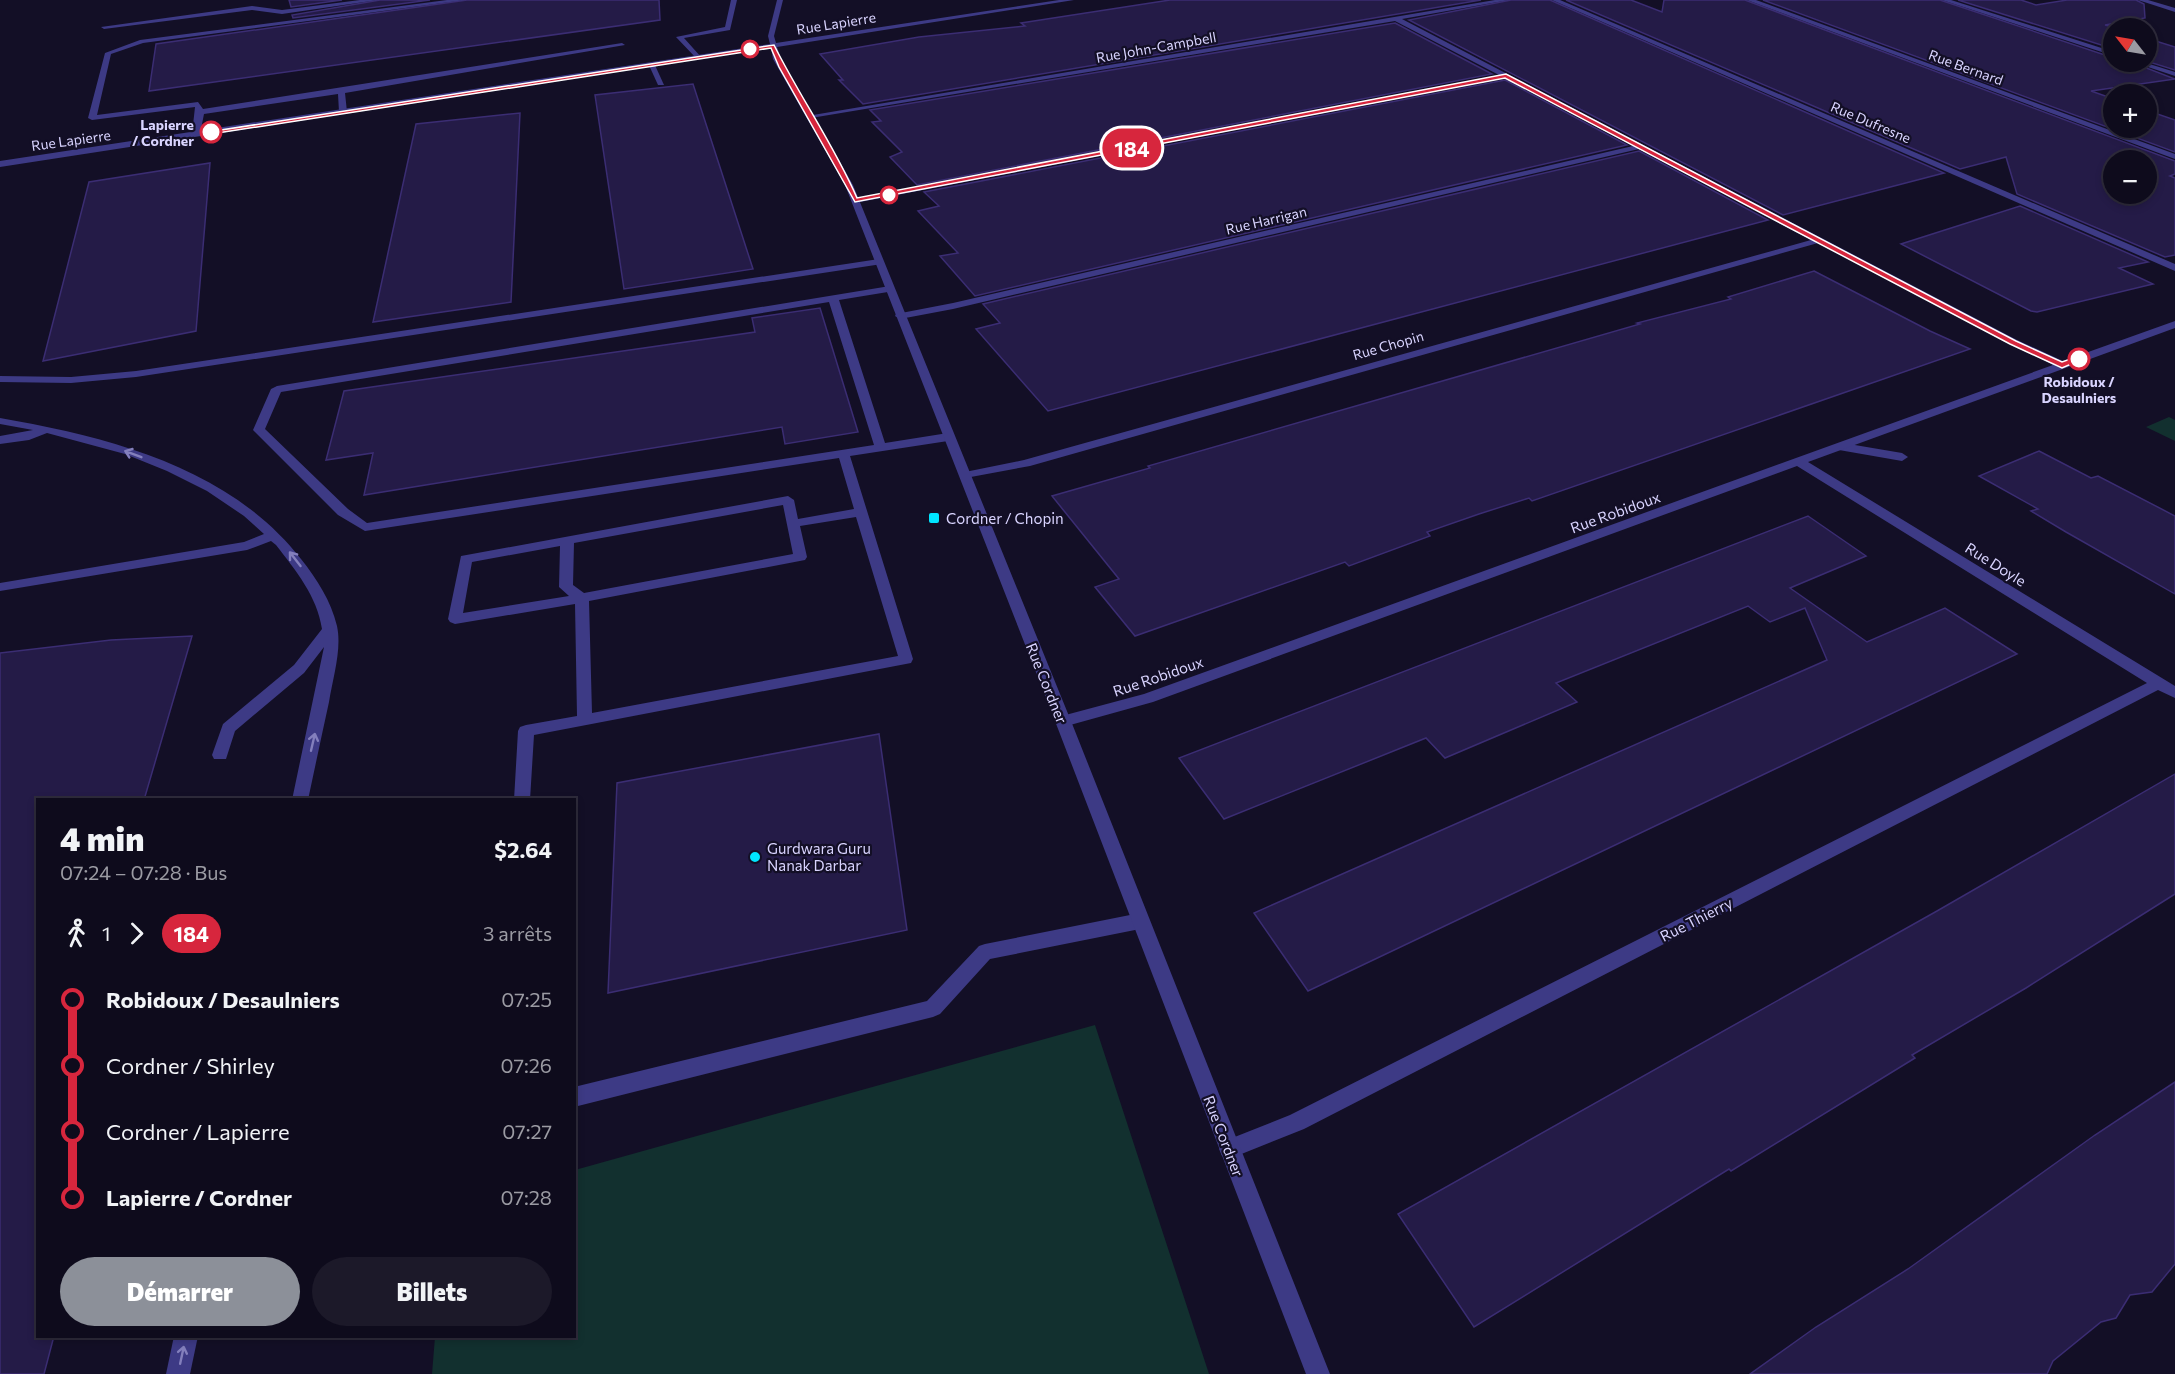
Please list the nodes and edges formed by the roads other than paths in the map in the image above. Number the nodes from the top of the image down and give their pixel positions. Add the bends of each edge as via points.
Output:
1 (375, 0) edge
2 (462, 0) edge
3 (734, 0) edge
4 (780, 0) edge
5 (1071, 0) edge
6 (1506, 0) edge
7 (1555, 0) edge
8 (1750, 0) edge
9 (1945, 0) edge
10 (2140, 0) edge
11 (2175, 10) edge
12 (1395, 18) junction
13 (104, 27) dead end
14 (622, 45) dead end
15 (772, 46) junction
16 (2103, 50) edge
17 (698, 57) junction
18 (651, 64) junction
19 (2157, 68) edge
20 (2175, 74) edge
21 (1506, 76) junction
22 (661, 83) dead end
23 (341, 91) junction
24 (200, 112) junction
25 (343, 112) junction
26 (811, 116) junction
27 (196, 134) junction
28 (1639, 147) junction
29 (2175, 157) edge
30 (0, 164) edge
31 (855, 200) junction
32 (1820, 240) junction
33 (879, 262) junction
34 (2175, 268) edge
35 (890, 289) junction
36 (833, 298) junction
37 (900, 316) junction
38 (2175, 324) edge
39 (2062, 365) junction
40 (0, 379) edge
41 (0, 421) edge
42 (47, 429) junction
43 (948, 437) junction
44 (0, 440) edge
45 (880, 446) junction
46 (1843, 447) junction
47 (843, 452) junction
48 (1902, 457) dead end
49 (1801, 463) junction
50 (964, 476) junction
51 (861, 512) junction
52 (795, 523) junction
53 (274, 535) junction
54 (567, 540) junction
55 (0, 586) edge
56 (582, 598) junction
57 (331, 628) junction
58 (2158, 683) junction
59 (2175, 693) edge
60 (585, 720) junction
61 (1063, 722) junction
62 (220, 755) dead end
63 (300, 798) edge
64 (522, 798) edge
65 (1140, 921) junction
66 (576, 1097) edge
67 (1229, 1149) junction
68 (186, 1338) edge
69 (178, 1374) edge
70 (1318, 1374) edge

1 - 13 street via 282,12 252,8
2 - 24 street via 142,41 108,53 92,118 198,104
3 - 17 street via 728,29 679,38
4 - 15 street
5 - 15 street, Rue Lapierre
6 - 12 street, Rue John-Campbell
7 - 34 street, Rue Dufresne
8 - 29 street, Rue Bernard
9 - 16 street
10 - 11 street
12 - 21 street
12 - 26 street, Rue John-Campbell
14 - 23 street
15 - 17 street, Rue Lapierre
15 - 26 street, Rue Cordner
17 - 18 street, Rue Lapierre
18 - 22 street
18 - 25 street, Rue Lapierre
19 - 20 street
21 - 28 street
21 - 31 street
23 - 24 street
23 - 25 street
24 - 27 street
25 - 27 street, Rue Lapierre
26 - 31 street, Rue Cordner
27 - 30 street, Rue Lapierre
28 - 32 street
28 - 37 street, Rue Harrigan
31 - 33 street, Rue Cordner
32 - 39 street
32 - 50 street, Rue Chopin via 1026,463
33 - 35 street, Rue Cordner
33 - 40 street via 136,374 71,380
35 - 36 street
35 - 37 street, Rue Cordner
36 - 45 street
36 - 47 street via 277,389 259,430 343,512 365,527
37 - 43 street, Rue Cordner
38 - 39 street, Rue Robidoux
39 - 46 street, Rue Robidoux
41 - 42 street
42 - 44 street
53 -> 42 street via 241,508 172,470 116,448
43 - 45 street
43 - 50 street, Rue Cordner
45 - 47 street
46 - 48 street
46 - 49 street, Rue Robidoux
47 - 51 street
49 - 58 street, Rue Doyle
49 - 61 street, Rue Robidoux via 1148,698
50 - 61 street, Rue Cordner
51 - 52 street
51 - 60 street via 906,659
52 - 54 street via 788,500
52 - 56 street via 800,557
53 - 55 street via 246,546
57 -> 53 street via 320,597 296,559
54 - 56 street via 566,587
54 - 56 street via 466,559 455,619
56 - 60 street
57 - 62 street via 299,669 228,728
63 -> 57 street via 331,654
58 - 59 street, Rue Doyle
58 - 67 street, Rue Thierry via 1306,1118
60 - 64 street via 526,731
61 - 65 street, Rue Cordner
65 - 66 street via 985,952 933,1008
65 - 67 street, Rue Cordner
67 - 70 street, Rue Cordner
69 -> 68 street

